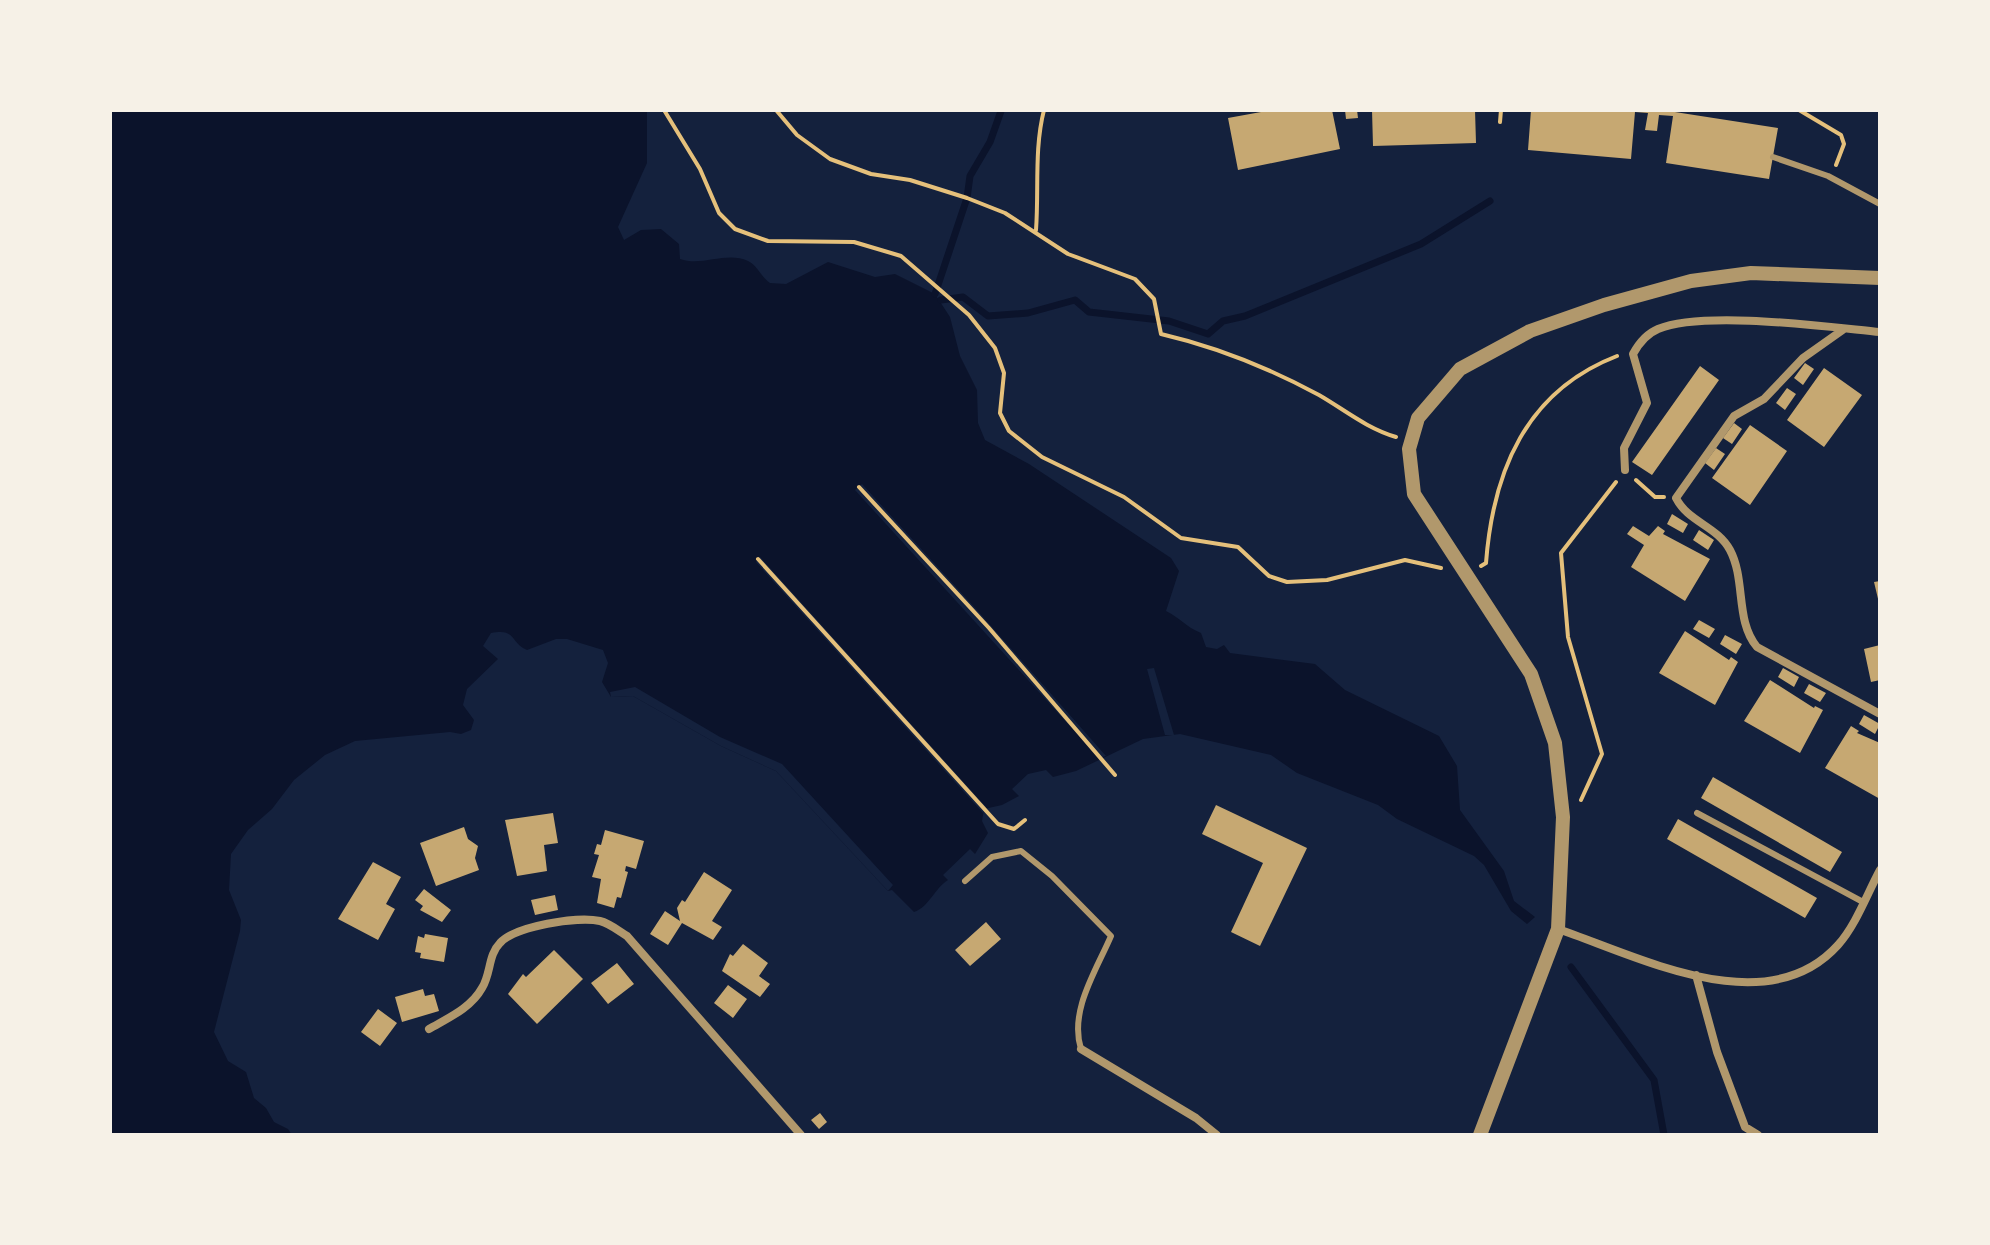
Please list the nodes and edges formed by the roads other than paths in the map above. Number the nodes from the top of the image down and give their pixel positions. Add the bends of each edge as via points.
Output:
1 (1773, 157) dead end
2 (1880, 204) edge
3 (1880, 278) edge
4 (1844, 329) junction
5 (1880, 332) edge
6 (1625, 470) road end
7 (1880, 714) edge
8 (1697, 813) dead end
9 (1880, 870) edge
10 (965, 881) dead end
11 (1863, 902) junction
12 (1558, 929) junction
13 (1696, 975) junction
14 (429, 1029) dead end
15 (1081, 1049) joint
16 (1744, 1131) edge
17 (801, 1135) edge
18 (1217, 1135) edge
19 (1480, 1135) edge
20 (1758, 1135) edge

1 - 2 lane via 1831,178
3 - 12 street via 1751,273 1691,281 1530,331 1460,369 1418,418 1411,441 1414,494 1531,674 1555,743 1563,817
4 - 5 street
4 - 6 street via 1733,321 1658,329 1640,341 1633,354 1647,403 1624,448
4 - 7 street via 1803,358 1764,399 1734,416 1676,498 1683,512 1719,535 1731,552 1747,635 1757,647
8 - 11 lane
9 - 11 street
10 - 15 lane via 992,857 1021,851 1111,936 1079,1010 1075,1031
11 - 13 street via 1840,943 1793,978 1736,983
12 - 13 street
12 - 19 street
13 - 16 street
14 - 17 street via 465,1007 483,987 502,940 554,923 603,921 627,936
15 - 18 street
16 - 20 street

